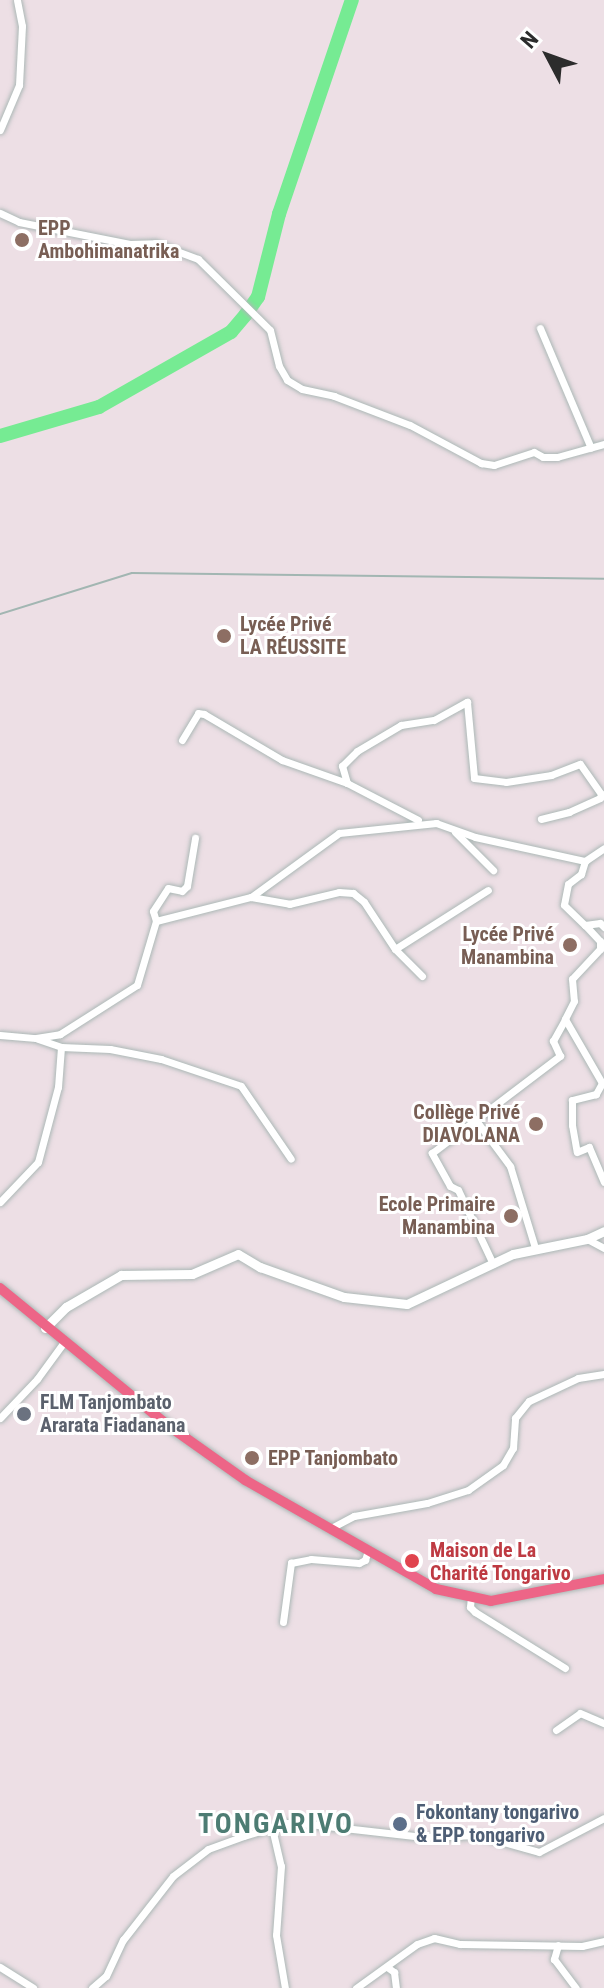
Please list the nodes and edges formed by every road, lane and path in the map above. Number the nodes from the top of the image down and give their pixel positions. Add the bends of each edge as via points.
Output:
1 (17, 0) edge
2 (0, 130) edge
3 (0, 213) edge
4 (540, 328) dead end
5 (604, 444) edge
6 (591, 448) junction
7 (182, 740) dead end
8 (347, 783) junction
9 (541, 819) dead end
10 (436, 823) junction
11 (455, 832) junction
12 (195, 838) dead end
13 (604, 848) edge
14 (585, 861) junction
15 (493, 870) dead end
16 (488, 890) dead end
17 (251, 897) junction
18 (156, 921) junction
19 (585, 925) junction
20 (604, 927) edge
21 (395, 949) junction
22 (422, 976) dead end
23 (565, 1019) junction
24 (0, 1035) edge
25 (36, 1038) junction
26 (61, 1047) junction
27 (475, 1119) junction
28 (291, 1159) dead end
29 (604, 1182) edge
30 (0, 1202) edge
31 (604, 1231) edge
32 (587, 1239) junction
33 (535, 1248) junction
34 (604, 1248) edge
35 (493, 1264) junction
36 (0, 1288) edge
37 (45, 1328) junction
38 (64, 1342) junction
39 (604, 1374) edge
40 (0, 1418) edge
41 (331, 1528) junction
42 (368, 1550) junction
43 (604, 1579) edge
44 (471, 1597) junction
45 (283, 1622) dead end
46 (565, 1668) dead end
47 (604, 1723) edge
48 (556, 1730) dead end
49 (604, 1818) edge
50 (272, 1828) junction
51 (604, 1941) edge
52 (558, 1945) junction
53 (0, 1967) edge
54 (387, 1967) junction
55 (22, 1986) edge
56 (33, 1988) edge
57 (92, 1988) edge
58 (285, 1988) edge
59 (356, 1988) edge
60 (396, 1988) edge
61 (576, 1988) edge

1 - 2 street via 22,26 19,85
3 - 6 street via 30,225 130,244 155,243 198,259 270,330 287,380 410,425 481,463 494,465 534,452 557,457
4 - 6 street
5 - 6 street
7 - 8 street via 198,713 204,714 282,760
8 - 9 street via 342,766 357,751 401,725 434,720 467,702 474,778 506,782 580,764 601,794 569,812
8 - 10 street via 414,819
10 - 11 street
10 - 17 street via 339,833
11 - 14 street
11 - 15 street
12 - 18 street via 187,886 182,891 168,888 153,911
13 - 14 street
14 - 19 street via 563,895 564,905
16 - 21 street
17 - 18 street
17 - 21 street via 289,904 353,893
18 - 25 street via 137,985 60,1034
19 - 20 street
19 - 23 street via 600,941 600,949 572,979 574,1001
21 - 22 street
23 - 27 street via 553,1041 560,1056
23 - 29 street via 602,1083 596,1094 572,1100 572,1125 577,1152 589,1147
24 - 25 street
25 - 26 street
26 - 28 street via 161,1059 241,1086
26 - 30 street via 58,1087 38,1162
27 - 33 street via 510,1166
27 - 35 street via 432,1153 450,1186 458,1190
31 - 32 street
32 - 33 street
32 - 34 street
33 - 35 street
35 - 37 street via 407,1304 344,1297 238,1254 192,1274 121,1275 66,1307
36 - 37 main road
37 - 38 main road
38 - 40 street
38 - 41 main road via 245,1480
39 - 41 street via 578,1378 529,1401 515,1418 513,1448 503,1465 468,1490 354,1516
41 - 42 main road
42 - 44 main road via 436,1589
42 - 45 street via 359,1563 291,1563
43 - 44 main road via 491,1601
44 - 46 street via 475,1612
47 - 48 street via 580,1713
49 - 50 street via 539,1852 478,1835 423,1837 300,1823
50 - 57 street via 208,1849 186,1863 123,1940 106,1976
50 - 58 street via 281,1866 276,1935
51 - 52 street
52 - 54 street via 460,1944 434,1938
52 - 61 street via 554,1959
53 - 55 street
54 - 59 street
54 - 60 street via 394,1972
55 - 56 street

